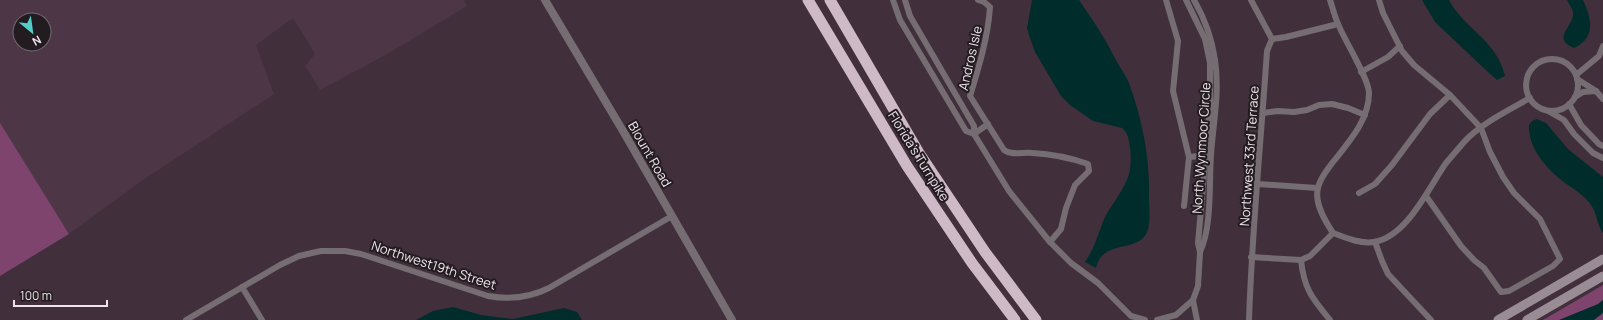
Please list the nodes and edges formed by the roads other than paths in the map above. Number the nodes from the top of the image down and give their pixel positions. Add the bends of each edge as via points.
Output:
1 (545, 0) edge
2 (808, 0) edge
3 (830, 0) edge
4 (893, 0) edge
5 (905, 0) edge
6 (978, 0) edge
7 (1166, 0) edge
8 (1186, 0) edge
9 (1194, 0) edge
10 (1251, 0) edge
11 (1330, 0) edge
12 (1379, 0) edge
13 (1338, 24) junction
14 (1272, 39) junction
15 (1400, 46) junction
16 (1603, 46) edge
17 (1601, 56) edge
18 (1361, 72) junction
19 (1577, 77) junction
20 (1596, 91) junction
21 (1450, 95) junction
22 (1530, 98) junction
23 (1574, 98) junction
24 (1603, 99) edge
25 (1569, 104) junction
26 (1544, 109) junction
27 (1263, 113) junction
28 (1365, 115) junction
29 (988, 124) junction
30 (1481, 128) junction
31 (974, 134) junction
32 (1591, 136) junction
33 (1582, 142) junction
34 (1603, 146) edge
35 (1208, 155) junction
36 (1189, 157) junction
37 (1603, 158) edge
38 (1258, 184) junction
39 (1317, 188) junction
40 (1359, 193) dead end
41 (1426, 196) junction
42 (1184, 206) dead end
43 (672, 216) junction
44 (1333, 233) junction
45 (1050, 242) junction
46 (1375, 242) junction
47 (1251, 257) junction
48 (1603, 259) edge
49 (1301, 260) junction
50 (1603, 276) edge
51 (242, 287) junction
52 (1193, 300) junction
53 (186, 320) edge
54 (262, 320) edge
55 (732, 320) edge
56 (1015, 320) edge
57 (1036, 320) edge
58 (1145, 320) edge
59 (1157, 320) edge
60 (1197, 320) edge
61 (1249, 320) edge
62 (1330, 320) edge
63 (1431, 320) edge
64 (1498, 320) edge
65 (1527, 320) edge

1 - 43 street, Blount Road
2 - 56 highway, Florida's Turnpike via 907,166 972,263
3 - 57 highway, Florida's Turnpike via 919,153 985,252
4 - 31 street via 900,20 958,118 966,131
5 - 31 street via 910,16 974,126
6 - 29 street, Andros Isle via 990,7 989,20 970,96
7 - 36 street via 1178,41 1173,91
8 - 35 street, North Wynmoor Circle via 1205,39 1210,62
9 - 35 street, North Wynmoor Circle via 1209,29 1217,80 1216,106
10 - 14 street
11 - 13 street
12 - 15 street
13 - 14 street
13 - 18 street
14 - 27 street, Northwest 33rd Terrace via 1268,51
15 - 18 street
15 - 21 street via 1414,65
16 - 17 street
17 - 19 street
18 - 28 street via 1369,92
19 - 20 street
19 - 22 street via 1567,63 1553,59 1545,60 1537,64 1528,76 1526,84
19 - 23 street via 1578,85
20 - 23 street via 1584,92
20 - 24 street
21 - 30 street
21 - 40 street via 1430,114 1375,184
22 - 26 street
22 - 30 street
23 - 25 street
25 - 26 street via 1561,109
25 - 32 street via 1581,125
26 - 33 street via 1564,120
27 - 28 street via 1294,112 1332,104
27 - 38 street, Northwest 33rd Terrace
28 - 39 street via 1354,136 1323,174
29 - 31 street
29 - 45 street, Andros Isle via 1009,154 1039,154 1088,164 1089,171 1075,185 1061,229
30 - 41 street via 1465,140
30 - 41 street via 1503,178 1540,219 1560,259 1553,266 1509,291 1501,292 1484,268 1461,246
31 - 45 street via 1009,191
32 - 33 street
32 - 34 street
33 - 37 street via 1593,153
35 - 36 street
35 - 52 street, North Wynmoor Circle via 1204,243 1200,252 1198,286
36 - 42 street
38 - 39 street
38 - 47 street, Northwest 33rd Terrace
39 - 44 street via 1319,205
41 - 46 street via 1402,226
43 - 51 street, Northwest19th Street via 549,288 528,296 488,296 374,257 339,251 299,256
43 - 55 street, Blount Road
44 - 46 street via 1363,242
44 - 49 street via 1310,256
45 - 58 street via 1071,263 1098,283 1131,316
46 - 63 street via 1388,274
47 - 49 street
47 - 61 street, Northwest 33rd Terrace
48 - 64 main road
49 - 62 street via 1302,277 1309,293
50 - 65 main road
51 - 53 street, Northwest19th Street
51 - 54 street
52 - 59 street via 1176,315
52 - 60 street

